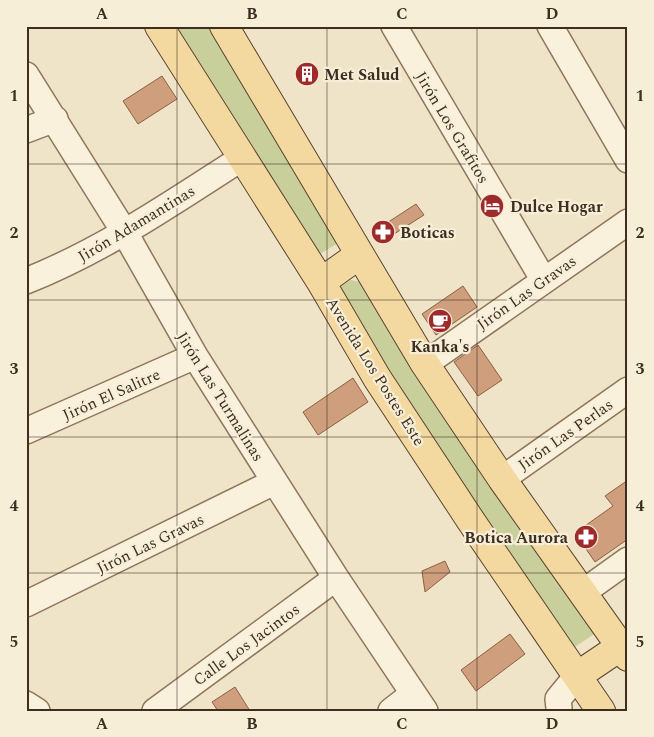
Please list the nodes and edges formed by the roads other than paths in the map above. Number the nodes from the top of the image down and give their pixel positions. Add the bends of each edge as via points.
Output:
1 (159, 26) edge
2 (224, 26) edge
3 (394, 26) edge
4 (550, 26) edge
5 (26, 75) edge
6 (55, 119) junction
7 (26, 130) edge
8 (242, 158) junction
9 (628, 160) edge
10 (628, 222) edge
11 (125, 233) junction
12 (359, 255) junction
13 (543, 279) junction
14 (26, 281) edge
15 (321, 282) junction
16 (195, 356) junction
17 (425, 364) junction
18 (628, 390) edge
19 (26, 431) edge
20 (502, 479) junction
21 (274, 482) junction
22 (628, 560) edge
23 (336, 578) junction
24 (582, 593) junction
25 (26, 604) edge
26 (624, 652) edge
27 (577, 676) junction
28 (419, 702) edge
29 (26, 704) edge
30 (559, 708) dead end
31 (37, 711) edge
32 (155, 711) edge
33 (391, 711) edge
34 (601, 711) edge

1 - 8 main road, Avenida Los Postes Este
2 - 12 main road
3 - 13 street, Jirón Los Grafitos
4 - 9 street
5 - 6 street, Jirón Las Turmalinas
6 - 7 street
6 - 11 street, Jirón Las Turmalinas
8 - 11 street, Jirón Adamantinas
8 - 15 main road, Avenida Los Postes Este
10 - 13 street, Jirón Las Gravas
11 - 14 street, Jirón Adamantinas
11 - 16 street, Jirón Las Turmalinas
12 - 15 main road
12 - 17 main road
13 - 17 street, Jirón Las Gravas
15 - 27 main road, Avenida Los Postes Este via 377,378
16 - 19 street, Jirón El Salitre
16 - 21 street, Jirón Las Turmalinas
17 - 20 main road
18 - 20 street, Jirón Las Perlas
20 - 24 main road
21 - 23 street, Jirón Las Turmalinas
21 - 25 street, Jirón Las Gravas
22 - 24 street
23 - 28 street, Jirón Las Turmalinas
23 - 32 street, Calle Los Jacintos
24 - 26 main road
26 - 27 main road
27 - 30 street via 558,699
27 - 34 main road, Avenida Los Postes Este
28 - 33 street
29 - 31 street

